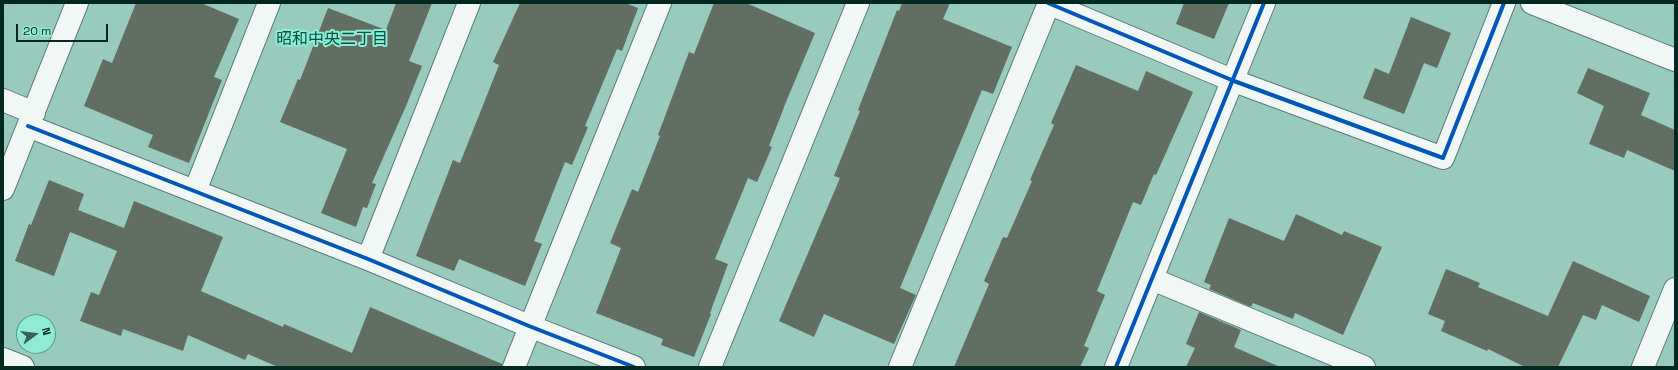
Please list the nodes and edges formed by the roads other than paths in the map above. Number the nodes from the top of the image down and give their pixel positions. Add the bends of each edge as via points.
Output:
1 (77, 3) edge
2 (269, 3) edge
3 (469, 3) edge
4 (660, 3) edge
5 (858, 3) edge
6 (1049, 3) edge
7 (1264, 3) edge
8 (1504, 3) edge
9 (1532, 3) edge
10 (1675, 60) edge
11 (1234, 81) junction
12 (3, 100) edge
13 (31, 119) junction
14 (3, 190) edge
15 (195, 191) junction
16 (368, 258) junction
17 (1152, 279) junction
18 (1675, 289) edge
19 (529, 326) junction
20 (3, 359) edge
21 (23, 367) edge
22 (514, 367) edge
23 (634, 367) edge
24 (710, 367) edge
25 (900, 367) edge
26 (1116, 367) edge
27 (1364, 367) edge
28 (1643, 367) edge

1 - 13 street
2 - 15 street
3 - 16 street
4 - 19 street
5 - 24 street
6 - 11 street
6 - 25 street
7 - 11 street
8 - 11 street via 1443,158
9 - 10 street
11 - 17 street
12 - 13 street
13 - 14 street
13 - 15 street
15 - 16 street
16 - 19 street
17 - 26 street
17 - 27 street
18 - 28 street
19 - 22 street
19 - 23 street
20 - 21 street

